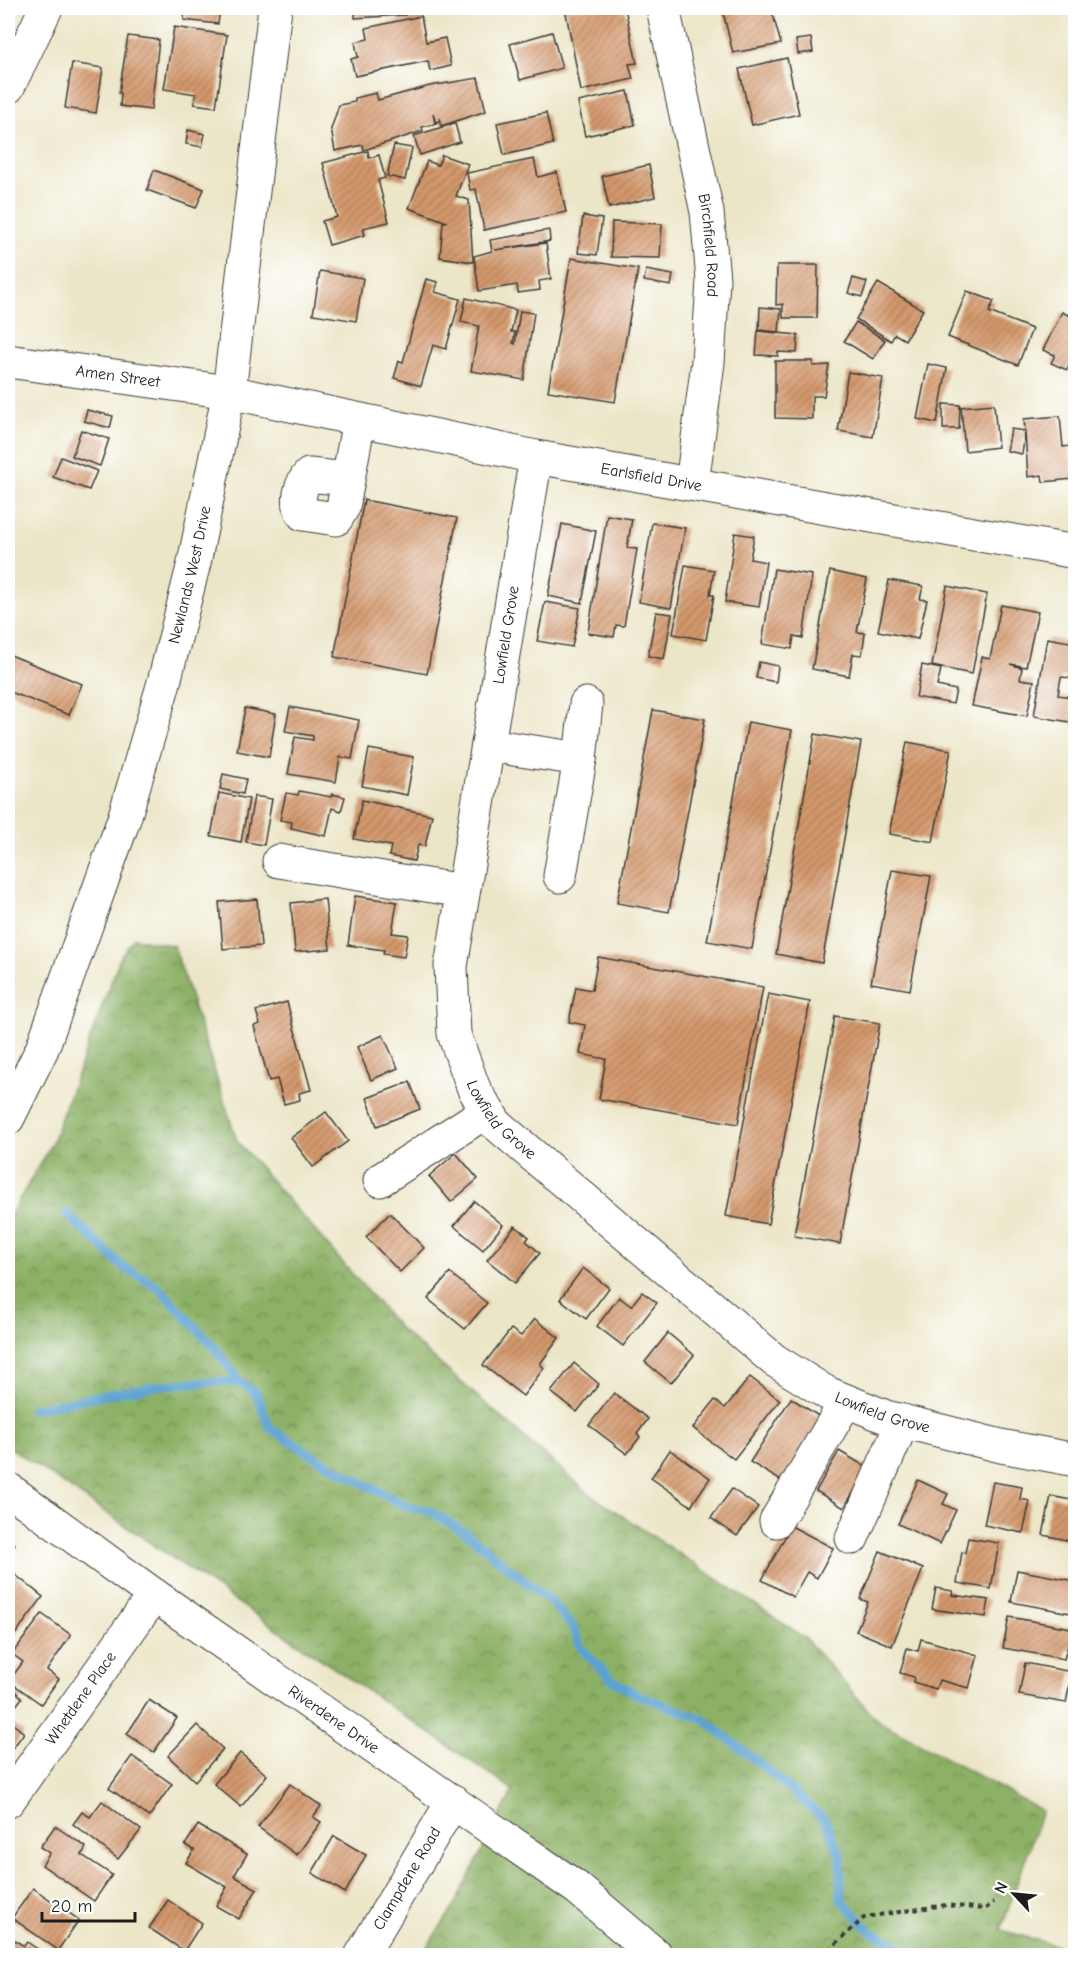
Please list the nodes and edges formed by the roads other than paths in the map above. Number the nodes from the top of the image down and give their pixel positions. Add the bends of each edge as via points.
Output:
1 (46, 8) edge
2 (275, 8) edge
3 (663, 8) edge
4 (8, 87) edge
5 (8, 361) edge
6 (229, 392) junction
7 (359, 420) junction
8 (536, 457) junction
9 (348, 479) dead end
10 (692, 484) junction
11 (1076, 552) edge
12 (586, 704) dead end
13 (488, 745) junction
14 (580, 759) junction
15 (279, 861) dead end
16 (560, 876) dead end
17 (463, 891) junction
18 (487, 1111) junction
19 (8, 1118) edge
20 (380, 1180) dead end
21 (846, 1401) junction
22 (903, 1421) junction
23 (1076, 1460) edge
24 (8, 1490) edge
25 (776, 1521) dead end
26 (852, 1538) dead end
27 (154, 1595) junction
28 (8, 1801) edge
29 (453, 1801) junction
30 (361, 1956) edge
31 (657, 1956) edge

1 - 4 street
2 - 6 street, Newlands West Drive
3 - 10 street, Birchfield Road via 707,212 713,280 708,362
5 - 6 street, Amen Street
6 - 7 street, Earlsfield Drive
6 - 19 street, Newlands West Drive via 194,563 124,819 42,1049
7 - 8 street, Earlsfield Drive
7 - 9 street
8 - 10 street, Earlsfield Drive
8 - 13 street, Lowfield Grove
10 - 11 street, Earlsfield Drive
12 - 14 street
13 - 14 street
13 - 17 street, Lowfield Grove
14 - 16 street
15 - 17 street
17 - 18 street, Lowfield Grove via 451,966 454,1034 474,1089
18 - 20 street
18 - 21 street, Lowfield Grove via 496,1124 774,1360
21 - 22 street, Lowfield Grove
21 - 25 street
22 - 23 street, Lowfield Grove
22 - 26 street
24 - 27 street, Riverdene Drive
27 - 28 street, Whetdene Place
27 - 29 street, Riverdene Drive
29 - 30 street, Clampdene Road
29 - 31 street, Riverdene Drive via 577,1888

